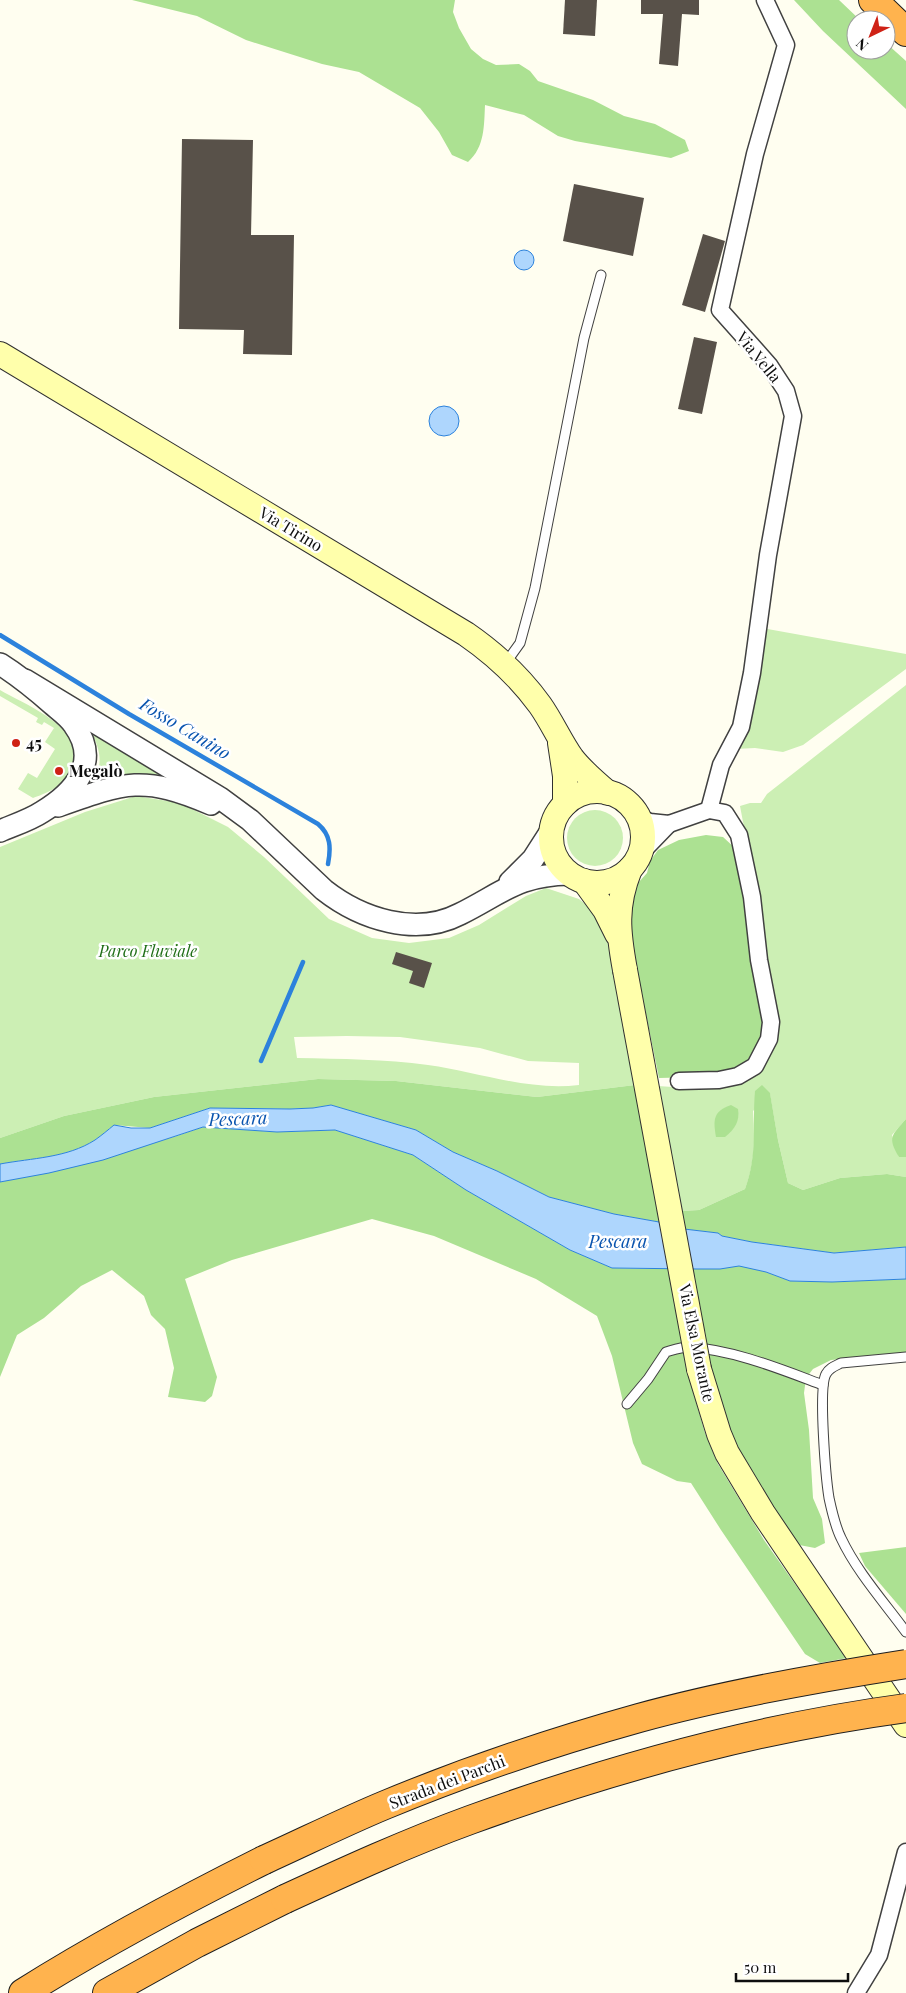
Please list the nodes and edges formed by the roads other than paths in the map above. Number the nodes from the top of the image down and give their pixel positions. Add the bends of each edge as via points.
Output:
1 (765, 0) edge
2 (873, 0) edge
3 (906, 32) edge
4 (601, 275) dead end
5 (0, 354) edge
6 (0, 664) edge
7 (505, 664) junction
8 (25, 680) junction
9 (556, 732) junction
10 (608, 793) junction
11 (565, 804) junction
12 (709, 810) junction
13 (42, 812) junction
14 (639, 818) junction
15 (250, 820) junction
16 (669, 824) junction
17 (0, 831) edge
18 (551, 831) junction
19 (635, 862) junction
20 (577, 878) junction
21 (492, 896) junction
22 (620, 941) junction
23 (679, 1081) dead end
24 (906, 1357) edge
25 (822, 1385) junction
26 (627, 1404) dead end
27 (906, 1632) edge
28 (906, 1664) edge
29 (906, 1708) edge
30 (906, 1725) edge
31 (906, 1852) edge
32 (23, 1993) edge
33 (107, 1993) edge
34 (856, 1993) edge

1 - 12 street, Via Vella via 786,45 755,154 720,310 770,365 786,390 792,416 743,718 721,765
2 - 3 highway
4 - 7 lane via 584,338 535,588 520,643
5 - 7 main road, Via Tirino via 466,634
6 - 8 street
7 - 9 main road, Via Tirino via 525,685
8 - 13 street via 73,723 84,745 85,764 81,776 70,790
8 - 15 street via 220,798
9 - 10 main road, Via Tirino via 582,770
9 - 11 main road, Via Tirino via 563,758
10 - 11 main road via 585,793
10 - 14 main road via 626,802
11 - 18 main road
12 - 16 street
12 - 23 street via 725,813 739,835 771,1022 769,1039 755,1066 738,1076 719,1080
13 - 15 street via 117,786 144,784 187,794
13 - 17 street
14 - 16 street
14 - 19 main road via 643,836
15 - 21 street via 336,899 377,918 403,924 431,923 460,915
16 - 19 street
18 - 20 main road via 556,859
18 - 21 street via 525,868
19 - 20 main road via 612,881 603,883
19 - 22 main road, Via Elsa Morante via 624,884 619,907
20 - 21 street via 532,877
20 - 22 main road, Via Elsa Morante via 606,910
22 - 30 main road, Via Elsa Morante, bridge via 699,1369 719,1434 763,1513
24 - 25 lane via 841,1363 832,1366
25 - 26 lane via 722,1352 686,1347 666,1352
25 - 27 lane via 827,1483 834,1519 851,1557
28 - 32 highway, Strada dei Parchi, bridge via 715,1699 640,1718 491,1764 384,1806 264,1860 181,1902
29 - 33 highway, bridge via 738,1740 598,1777 469,1821 285,1899 196,1942
31 - 34 street via 879,1955

